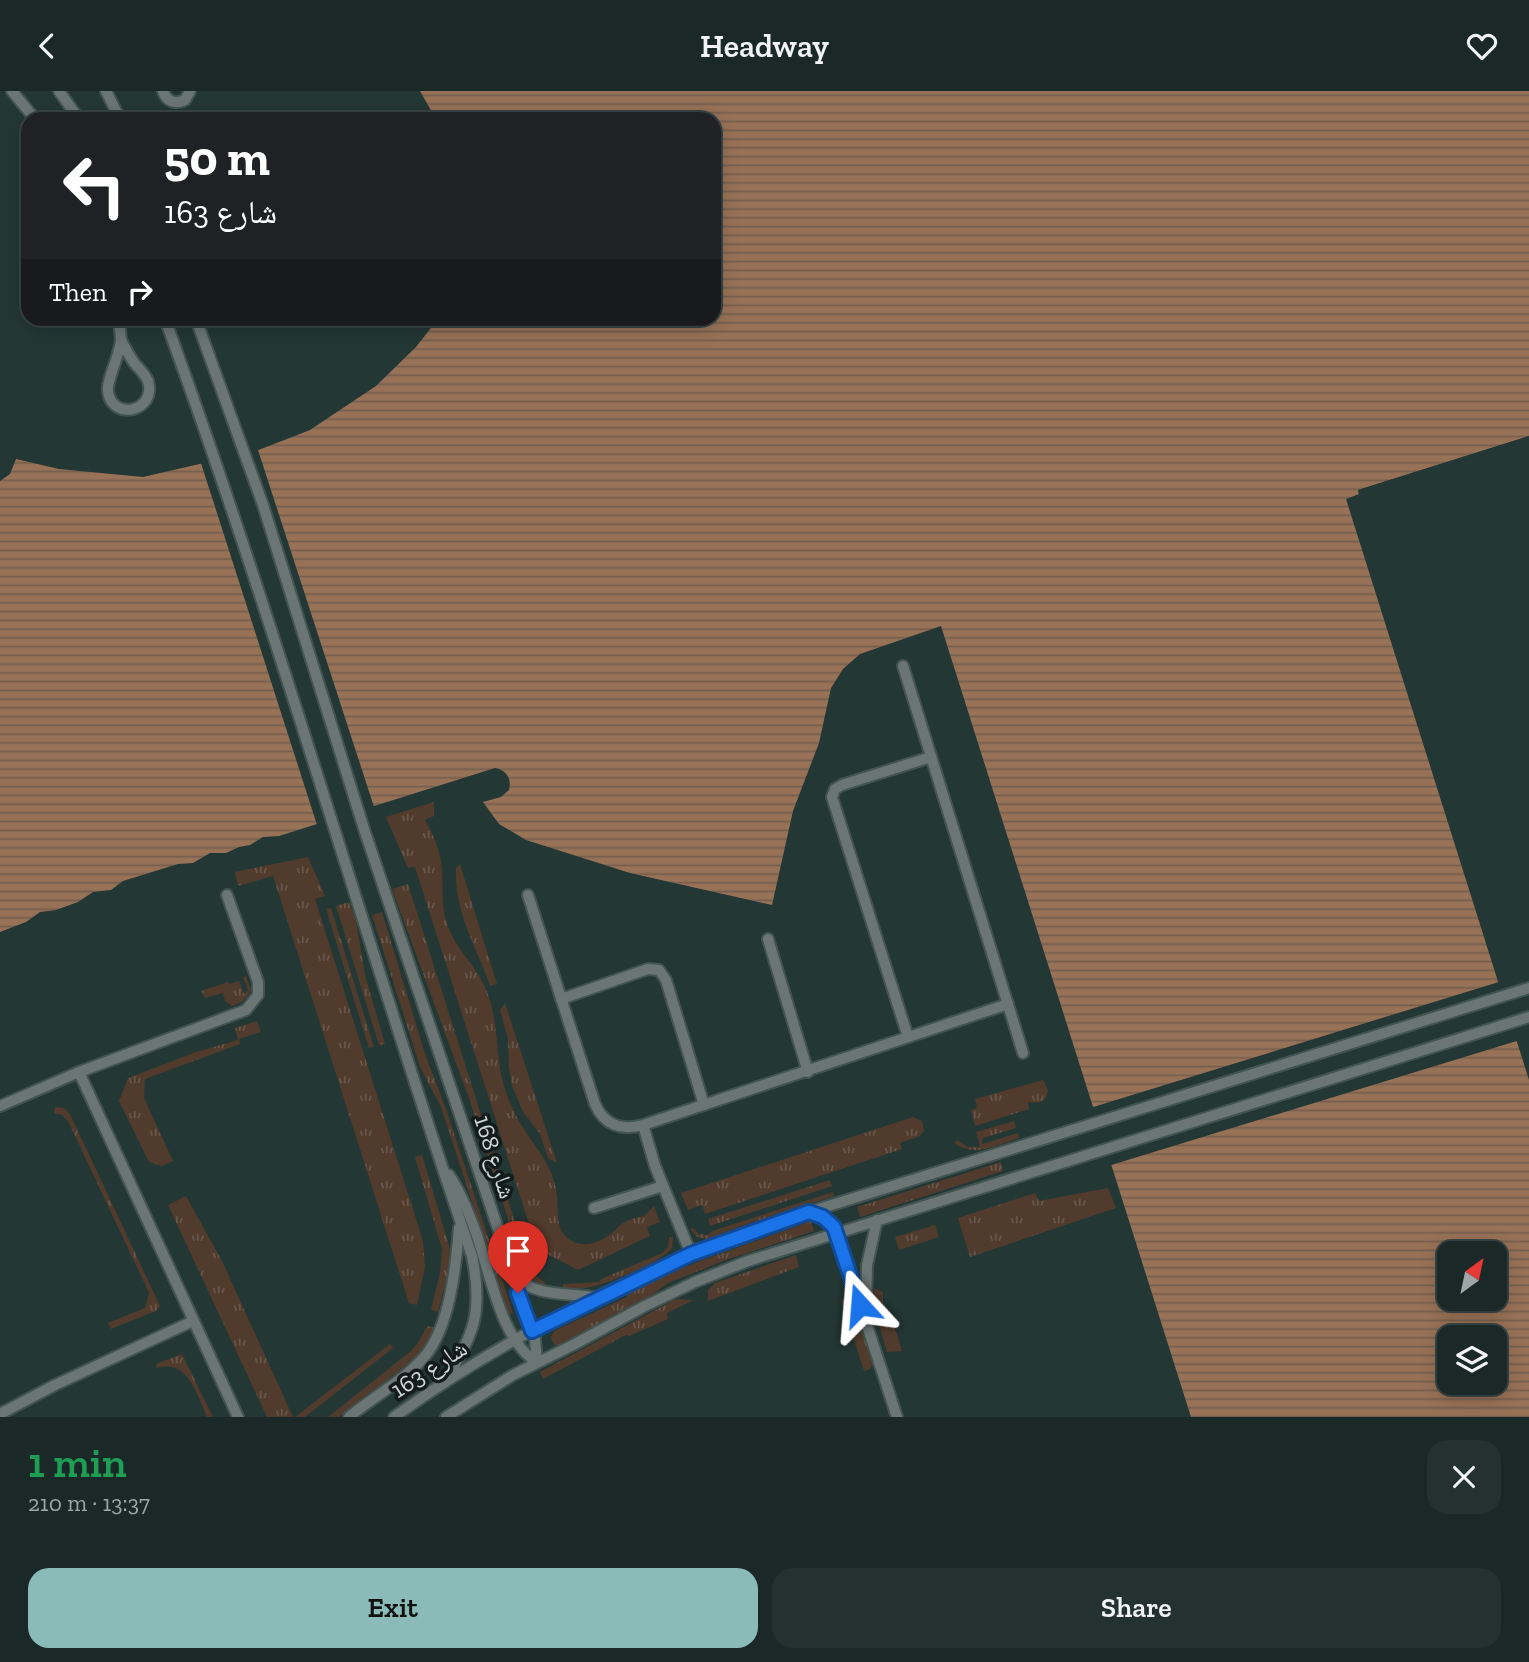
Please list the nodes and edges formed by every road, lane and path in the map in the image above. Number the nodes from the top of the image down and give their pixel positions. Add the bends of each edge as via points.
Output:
1 (12, 91) edge
2 (59, 91) edge
3 (106, 91) edge
4 (163, 91) edge
5 (190, 91) edge
6 (29, 112) edge
7 (74, 112) edge
8 (116, 112) edge
9 (120, 326) edge
10 (168, 326) edge
11 (198, 326) edge
12 (121, 340) junction
13 (903, 666) dead end
14 (931, 757) junction
15 (227, 895) dead end
16 (528, 895) dead end
17 (768, 939) dead end
18 (1528, 989) edge
19 (561, 999) junction
20 (1008, 1004) junction
21 (1529, 1017) edge
22 (908, 1037) junction
23 (1023, 1053) dead end
24 (79, 1072) junction
25 (808, 1072) junction
26 (704, 1105) junction
27 (0, 1106) edge
28 (643, 1125) junction
29 (440, 1160) junction
30 (663, 1187) junction
31 (594, 1208) dead end
32 (809, 1212) junction
33 (877, 1220) junction
34 (460, 1221) junction
35 (837, 1234) junction
36 (691, 1254) junction
37 (512, 1274) junction
38 (598, 1298) junction
39 (193, 1321) junction
40 (868, 1328) junction
41 (532, 1331) junction
42 (514, 1340) junction
43 (537, 1362) junction
44 (441, 1385) junction
45 (0, 1414) edge
46 (238, 1417) edge
47 (349, 1417) edge
48 (394, 1417) edge
49 (446, 1417) edge
50 (897, 1417) edge

1 - 6 street
2 - 7 street
3 - 8 street
4 - 5 street via 176,103 185,100
9 - 12 street
10 - 29 street, شارع 168 via 274,632
11 - 37 street, شارع 168 via 283,567 364,829
12 - 12 street via 108,394 119,408 132,411 145,402 148,382
13 - 14 street
14 - 20 street
14 - 22 street via 842,785 832,797
15 - 24 street via 258,982 258,995 251,1006
16 - 19 street
17 - 25 street
18 - 32 street, شارع 163
19 - 26 street via 648,969 659,971
19 - 28 street via 598,1111 614,1126
20 - 22 street
20 - 23 street
21 - 33 street, شارع 163
22 - 25 street
24 - 27 street
24 - 39 street
25 - 26 street
26 - 28 street
28 - 30 street
29 - 34 street, شارع 168
29 - 42 street, شارع 168 via 469,1214
30 - 31 street
30 - 36 street
32 - 35 street via 829,1221
32 - 36 street, شارع 163
33 - 35 street, شارع 163
33 - 40 street via 867,1265
34 - 44 street, شارع 168 via 473,1264 477,1305 467,1342
34 - 47 street via 452,1283 435,1340 418,1363
35 - 40 street
35 - 43 street, شارع 163 via 695,1282
36 - 38 street, شارع 163
37 - 38 street via 541,1291
37 - 41 street, شارع 168
38 - 41 street, شارع 163
39 - 45 street
39 - 46 street
40 - 50 street
41 - 42 street, شارع 163
41 - 43 street, شارع 168
42 - 43 street, شارع 168
42 - 44 street, شارع 163
43 - 49 street, شارع 163
44 - 48 street, شارع 163

